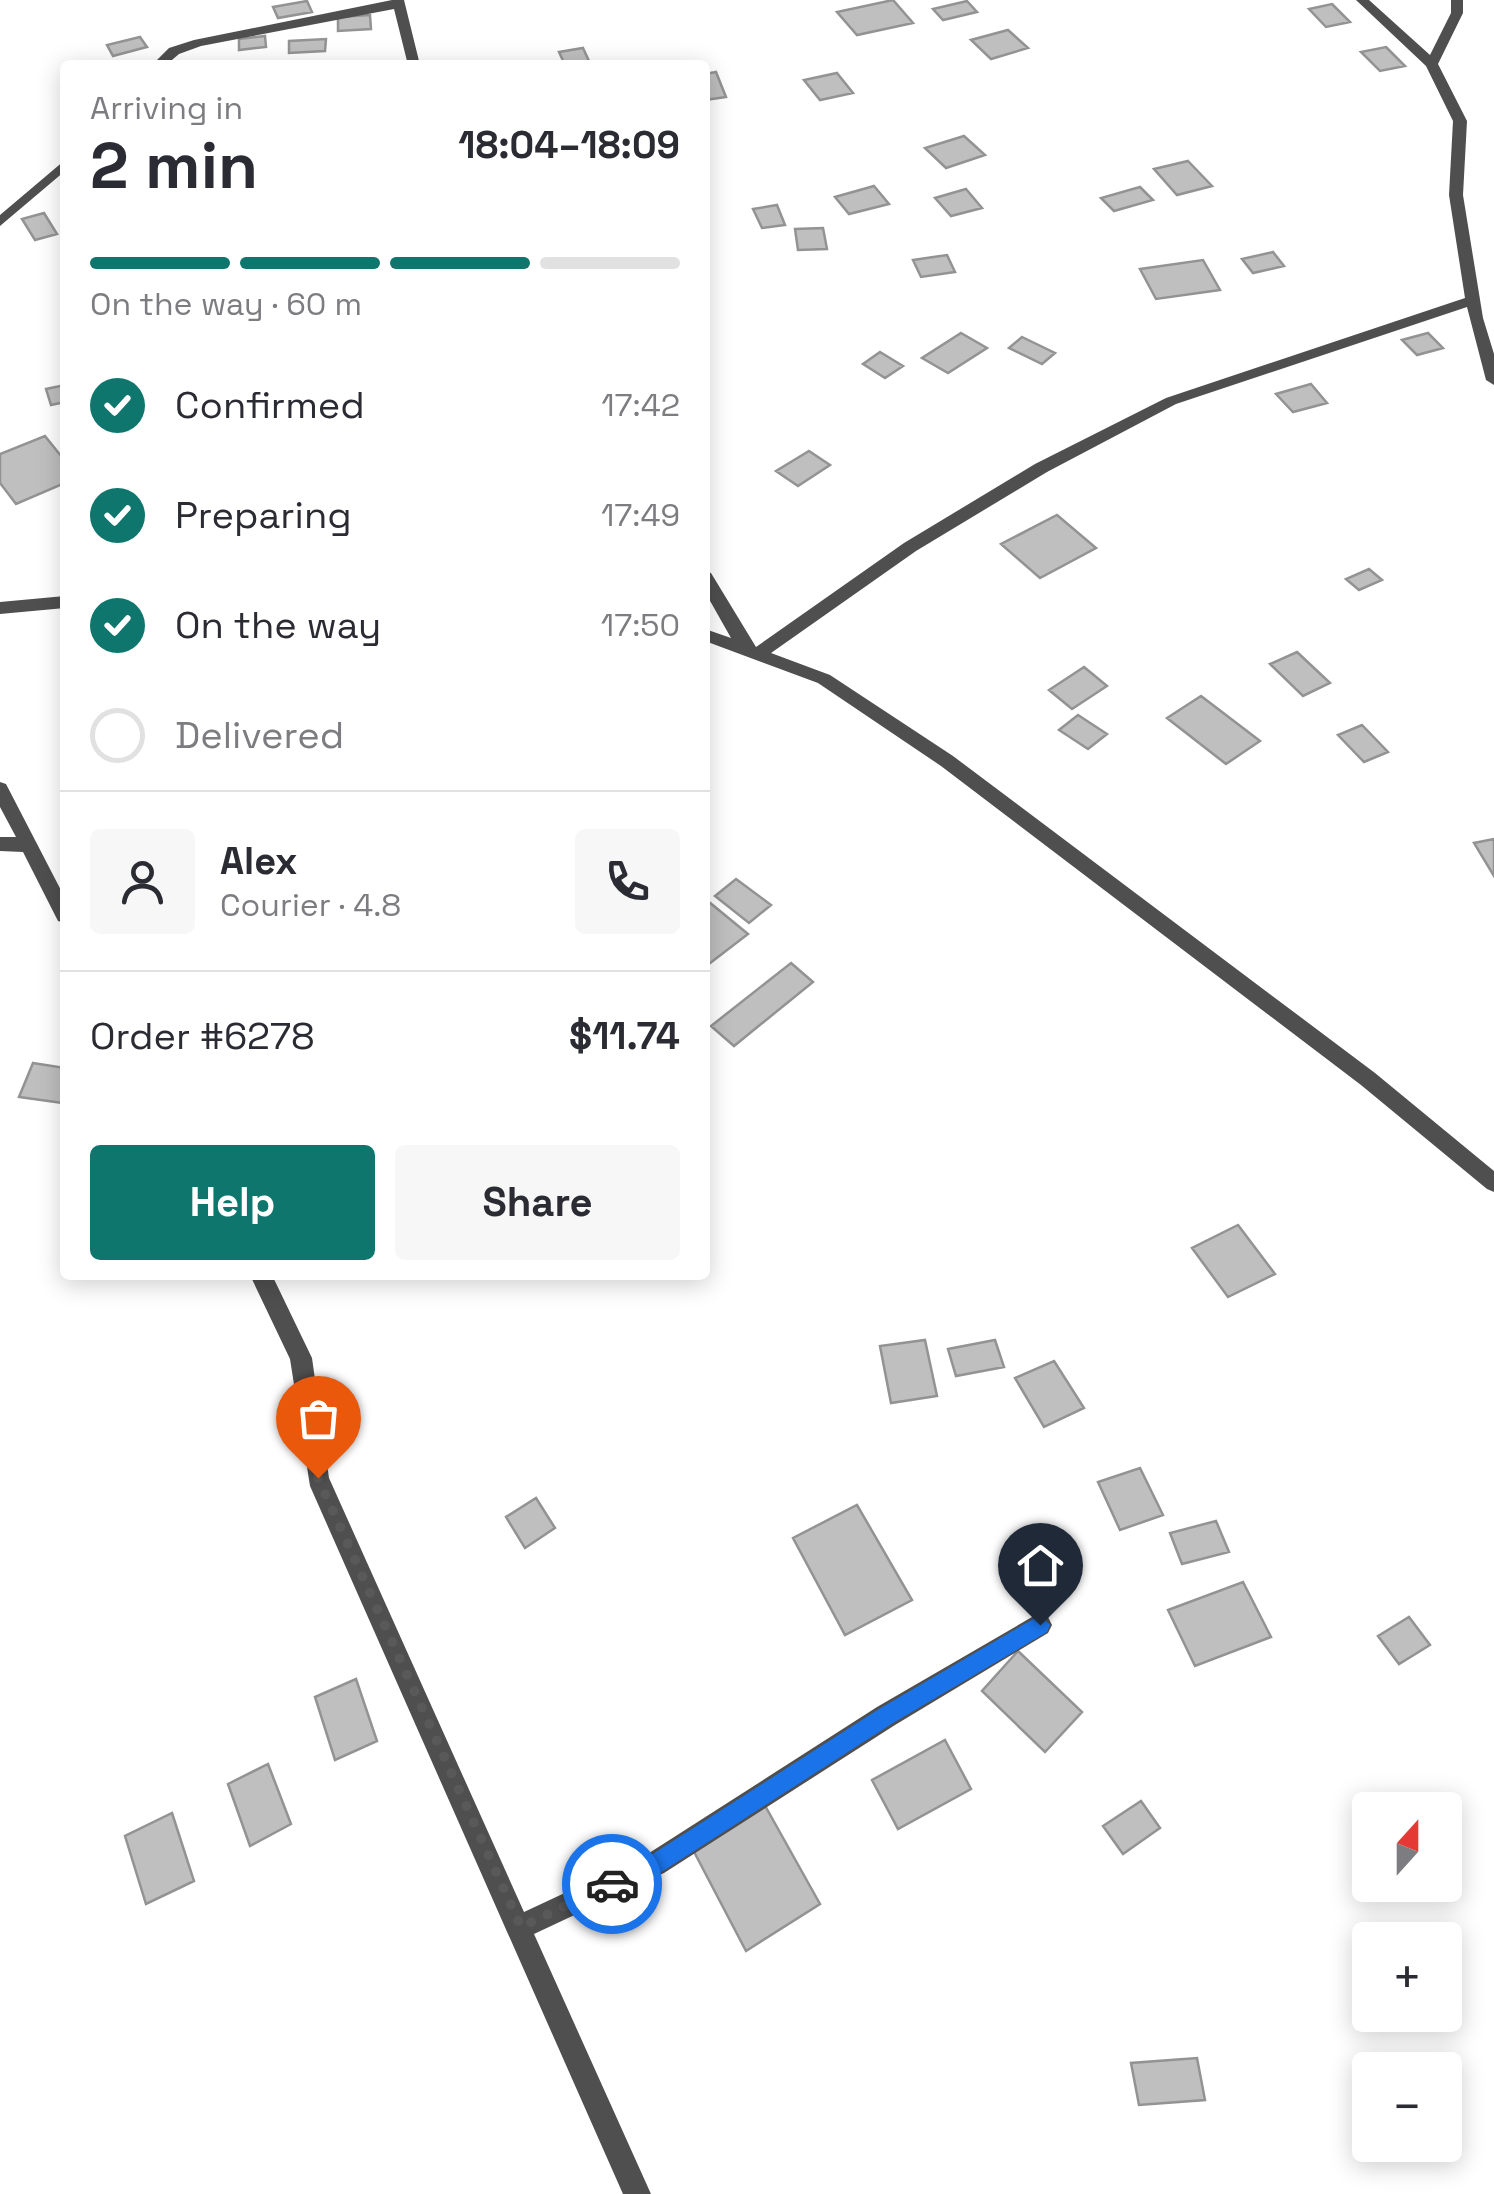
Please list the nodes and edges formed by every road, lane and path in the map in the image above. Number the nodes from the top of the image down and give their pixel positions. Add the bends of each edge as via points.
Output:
1 (1362, 0) edge
2 (1456, 0) edge
3 (398, 2) edge
4 (164, 60) edge
5 (413, 60) edge
6 (1432, 64) junction
7 (60, 168) edge
8 (0, 222) edge
9 (1470, 280) junction
10 (1494, 289) edge
11 (1474, 300) junction
12 (1494, 380) edge
13 (710, 586) edge
14 (60, 602) edge
15 (0, 608) edge
16 (710, 636) edge
17 (752, 652) junction
18 (0, 789) edge
19 (0, 844) edge
20 (29, 845) junction
21 (60, 906) edge
22 (1494, 1183) edge
23 (263, 1280) edge
24 (1040, 1625) dead end
25 (521, 1927) junction
26 (637, 2194) edge

1 - 6 street
2 - 6 street via 1457,12
3 - 4 street via 198,42
3 - 5 street
6 - 9 street via 1460,121 1456,195
7 - 8 street
9 - 10 street
9 - 11 street
11 - 12 street
11 - 17 street via 1171,401 1041,468
13 - 17 street
14 - 15 street
16 - 17 street
17 - 22 street via 824,679 947,761 1368,1079
18 - 20 street
19 - 20 street
20 - 21 street
23 - 25 street via 301,1358 318,1478
24 - 25 street via 656,1864
25 - 26 street

